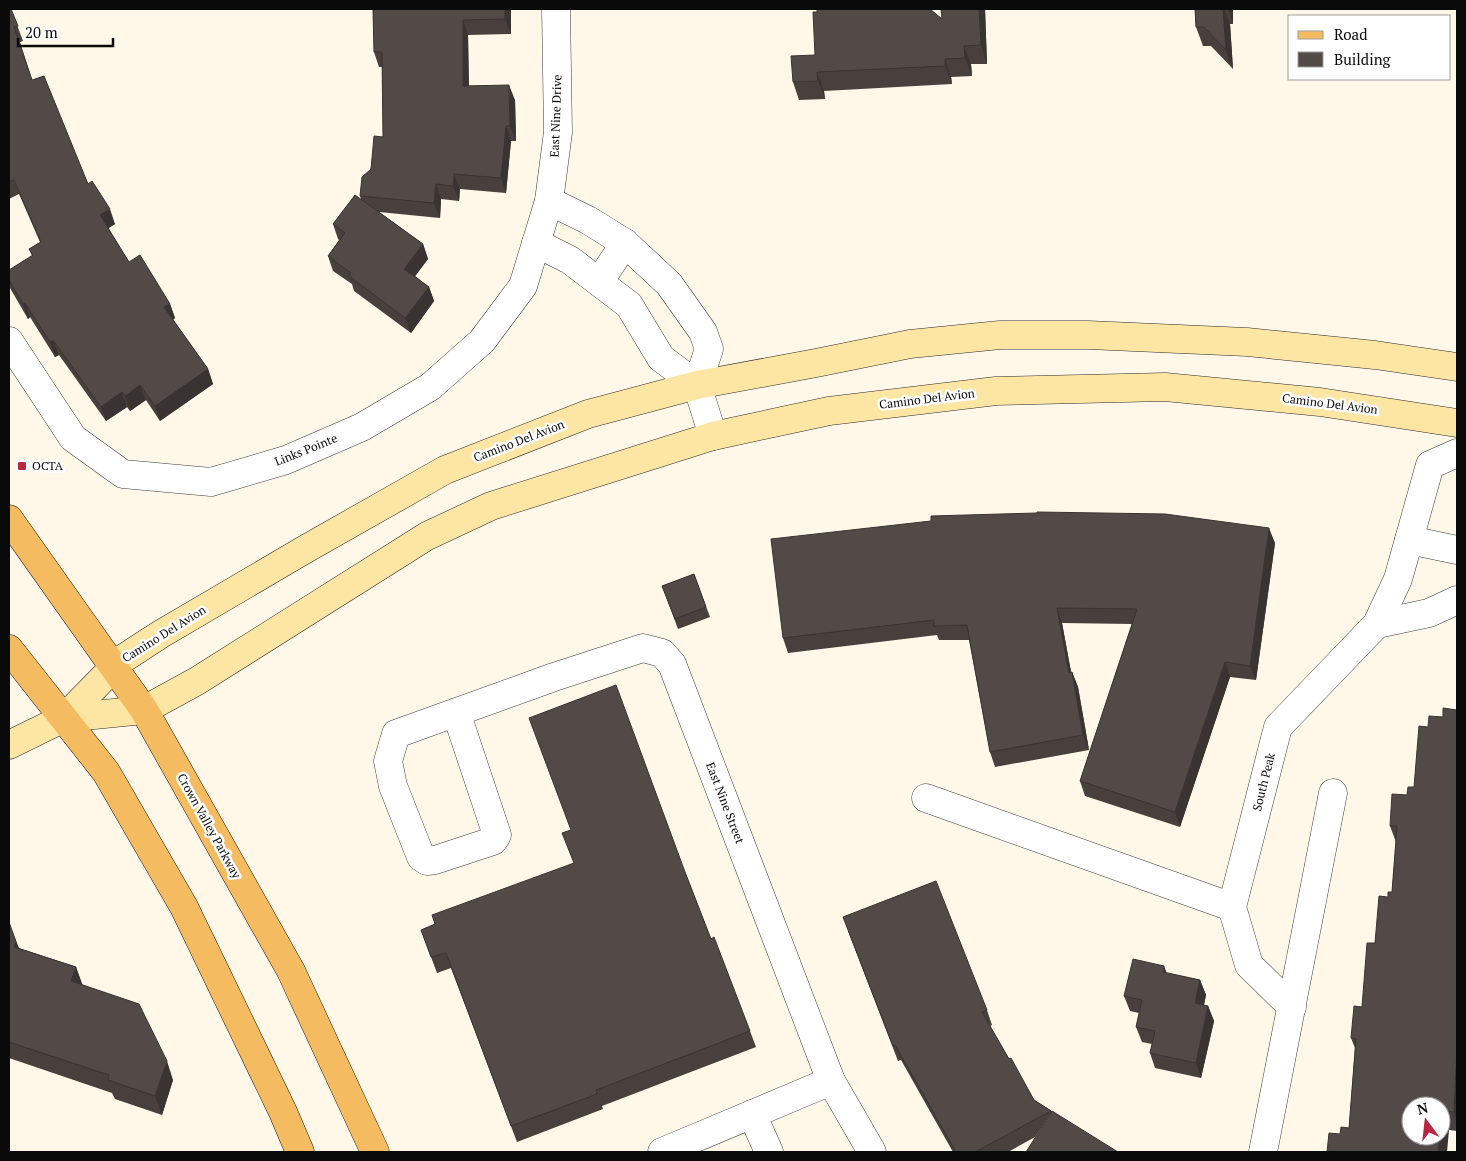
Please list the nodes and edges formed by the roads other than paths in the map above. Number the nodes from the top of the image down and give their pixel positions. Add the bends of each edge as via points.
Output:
1 (556, 9) edge
2 (549, 201) junction
3 (536, 243) junction
4 (625, 243) junction
5 (599, 282) junction
6 (9, 341) edge
7 (1457, 367) edge
8 (697, 385) junction
9 (1457, 423) edge
10 (713, 436) junction
11 (1457, 453) edge
12 (9, 519) edge
13 (1409, 540) junction
14 (1457, 550) edge
15 (1457, 600) edge
16 (1377, 624) junction
17 (9, 649) edge
18 (114, 666) junction
19 (144, 710) junction
20 (456, 712) junction
21 (64, 718) junction
22 (9, 745) edge
23 (1333, 793) dead end
24 (926, 798) dead end
25 (1232, 907) junction
26 (1292, 1007) junction
27 (831, 1081) junction
28 (752, 1114) junction
29 (300, 1152) edge
30 (375, 1152) edge
31 (662, 1152) edge
32 (769, 1152) edge
33 (872, 1152) edge
34 (1263, 1152) edge

1 - 2 street, East Nine Drive via 558,132
2 - 3 street, Links Pointe
2 - 4 street
3 - 5 street via 570,260
3 - 6 street, Links Pointe via 523,286 482,341 430,386 362,427 286,460 211,482 123,474 73,438
4 - 5 street
4 - 8 street via 670,284 703,332 709,350
5 - 8 street via 629,305 661,358
7 - 8 main road, Camino Del Avion via 1246,342 1088,335 1000,335 910,344
8 - 10 street
8 - 18 main road, Camino Del Avion via 588,414 445,470 161,634
9 - 10 main road, Camino Del Avion via 1320,402 1156,388 996,391 829,410
10 - 19 main road, Camino Del Avion via 491,506 427,536 197,681
11 - 13 street, South Peak via 1430,465
12 - 18 main road, Crown Valley Parkway
13 - 14 street
13 - 16 street, South Peak via 1398,579
15 - 16 street via 1429,613
16 - 25 street, South Peak via 1278,727
17 - 21 main road
18 - 19 main road, Crown Valley Parkway
18 - 21 main road, Camino Del Avion
19 - 21 main road, Camino Del Avion
19 - 30 main road, Crown Valley Parkway via 291,971
20 - 20 street, East Nine Street via 497,835 494,840 427,861 421,857 393,786 388,761 396,734
20 - 27 street, East Nine Street via 642,648 662,653 672,664
21 - 22 main road
21 - 29 main road via 106,772 184,907
23 - 26 street
24 - 25 street
25 - 26 street via 1249,965
26 - 34 street
27 - 28 street
27 - 33 street, East Nine Street
28 - 31 street
28 - 32 street

